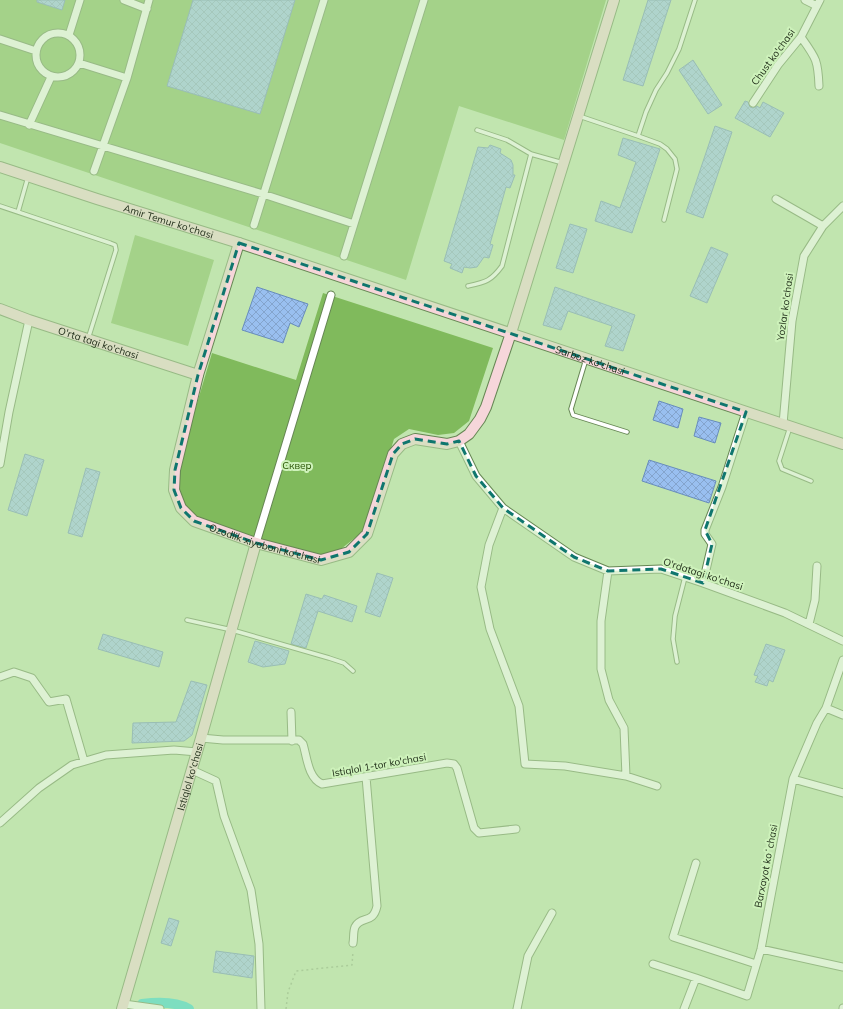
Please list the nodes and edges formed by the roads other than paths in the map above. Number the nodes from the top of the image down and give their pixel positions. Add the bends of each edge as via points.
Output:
1 (80, 0) edge
2 (124, 0) edge
3 (150, 0) edge
4 (324, 0) edge
5 (424, 0) edge
6 (614, 0) edge
7 (695, 0) edge
8 (805, 0) edge
9 (818, 3) edge
10 (147, 9) junction
11 (68, 35) junction
12 (801, 37) junction
13 (0, 39) edge
14 (36, 50) junction
15 (79, 63) junction
16 (51, 77) junction
17 (127, 78) junction
18 (819, 86) dead end
19 (753, 103) dead end
20 (0, 115) edge
21 (578, 116) junction
22 (30, 125) junction
23 (477, 130) dead end
24 (638, 136) junction
25 (102, 146) junction
26 (532, 154) junction
27 (564, 163) junction
28 (0, 167) edge
29 (94, 171) dead end
30 (29, 176) junction
31 (263, 194) junction
32 (776, 199) dead end
33 (0, 206) edge
34 (843, 206) edge
35 (18, 212) junction
36 (664, 220) dead end
37 (354, 224) junction
38 (254, 225) dead end
39 (823, 226) junction
40 (238, 243) junction
41 (344, 256) dead end
42 (338, 276) joint
43 (468, 286) dead end
44 (331, 295) dead end
45 (0, 309) edge
46 (29, 320) junction
47 (511, 333) junction
48 (88, 339) junction
49 (587, 359) junction
50 (198, 375) junction
51 (746, 412) junction
52 (787, 425) junction
53 (627, 432) dead end
54 (459, 441) junction
55 (843, 444) edge
56 (0, 464) edge
57 (811, 481) dead end
58 (503, 508) junction
59 (256, 543) junction
60 (817, 566) dead end
61 (608, 571) junction
62 (685, 577) junction
63 (703, 583) junction
64 (187, 620) dead end
65 (809, 624) junction
66 (232, 630) junction
67 (843, 641) edge
68 (843, 660) edge
69 (677, 662) dead end
70 (353, 672) dead end
71 (0, 677) edge
72 (826, 708) junction
73 (292, 712) dead end
74 (843, 715) edge
75 (202, 738) junction
76 (292, 741) junction
77 (197, 752) junction
78 (84, 761) junction
79 (192, 770) junction
80 (626, 776) junction
81 (366, 778) junction
82 (793, 779) junction
83 (657, 786) dead end
84 (843, 793) edge
85 (2, 819) edge
86 (516, 830) dead end
87 (696, 863) dead end
88 (552, 913) dead end
89 (353, 943) road end
90 (761, 949) junction
91 (653, 964) dead end
92 (756, 964) junction
93 (843, 967) edge
94 (696, 978) junction
95 (123, 1006) edge
96 (160, 1009) edge
97 (261, 1009) edge
98 (517, 1009) edge
99 (684, 1009) edge

1 - 11 street
2 - 10 street
3 - 10 street
4 - 31 street
5 - 37 street
6 - 21 main road
7 - 24 lane via 679,49 656,90
8 - 9 street
9 - 12 street, Chust ko'chasi
10 - 17 street
11 - 14 street via 54,33 47,36 41,40
11 - 15 street via 79,46
12 - 18 street via 815,56
12 - 19 street, Chust ko'chasi via 778,65
13 - 14 street
14 - 16 street via 39,68
15 - 16 street via 66,77
15 - 17 street
16 - 22 street
17 - 25 street
20 - 22 street
21 - 24 lane
21 - 27 main road
22 - 25 street
23 - 26 lane via 507,140
24 - 36 lane via 660,144 675,160 677,169
25 - 29 street
25 - 31 street
26 - 27 lane
26 - 43 lane via 502,266 487,282
27 - 47 main road
28 - 30 main road, Amir Temur ko'chasi
30 - 35 lane
30 - 40 main road, Amir Temur ko'chasi
31 - 37 street
31 - 38 street
32 - 39 street
33 - 35 lane
34 - 39 street, Yozlar ko'chasi
35 - 48 lane via 115,245 116,250
37 - 41 street
39 - 52 street, Yozlar ko'chasi via 804,256 792,321
40 - 42 main road, Amir Temur ko'chasi
40 - 50 main road, Ozodlik xiyoboni ko'chasi
42 - 47 main road, Sarboz ko'chasi
44 - 59 street
45 - 46 main road, O'rta tagi ko'chasi
46 - 48 main road, O'rta tagi ko'chasi
46 - 56 street
47 - 49 main road, Sarboz ko'chasi
47 - 54 main road via 480,419 469,434
48 - 50 main road, O'rta tagi ko'chasi
49 - 51 main road, Sarboz ko'chasi
49 - 53 lane via 571,409 573,415
50 - 59 main road, Ozodlik xiyoboni ko'chasi via 175,470 174,490 182,508 194,521
51 - 52 main road, Sarboz ko'chasi
51 - 63 street via 705,530 712,544
52 - 55 main road, Sarboz ko'chasi
52 - 57 lane via 779,461 782,469
54 - 58 street, O'rdatagi ko'chasi via 476,476
54 - 59 main road, Ozodlik xiyoboni ko'chasi via 447,444 416,439 402,444 393,454 367,534 349,552 321,560
58 - 61 street, O'rdatagi ko'chasi via 574,557
58 - 80 street via 489,545 481,587 490,629 519,706 525,764 565,766
59 - 66 main road, Istiqlol ko'chasi
60 - 65 street via 815,600
61 - 62 street, O'rdatagi ko'chasi via 660,569
61 - 80 street via 600,621 601,670 609,700 624,728
62 - 63 street, O'rdatagi ko'chasi
62 - 69 lane via 672,639
63 - 65 street, O'rdatagi ko'chasi via 785,612
64 - 66 lane
65 - 67 street, O'rdatagi ko'chasi
66 - 70 lane via 344,662
66 - 75 main road, Istiqlol ko'chasi
68 - 72 street, Barxayot koʻchasi
71 - 78 street via 14,672 32,678 49,702 66,699
72 - 74 street
72 - 82 street, Barxayot koʻchasi
73 - 76 street
75 - 76 street
75 - 77 main road, Istiqlol ko'chasi
76 - 81 street, Istiqlol 1-tor ko'chasi via 299,740 303,744 312,777 317,782 329,784
77 - 78 street via 174,750 106,755
77 - 79 main road, Istiqlol ko'chasi
78 - 85 street via 72,765 39,788
79 - 95 main road, Istiqlol ko'chasi
79 - 97 street via 216,781 224,816 251,890 259,944
80 - 83 street
81 - 86 street, Istiqlol 1-tor ko'chasi via 447,763 454,764 476,831 479,833
81 - 89 street via 377,906 372,917 359,922 356,926
82 - 84 street
82 - 90 street, Barxayot koʻchasi
87 - 92 street via 673,937
88 - 98 street via 528,956
90 - 92 street, Barxayot koʻchasi
90 - 93 street
91 - 94 street
92 - 94 street, Barxayot koʻchasi via 747,996
94 - 99 street
95 - 96 street

